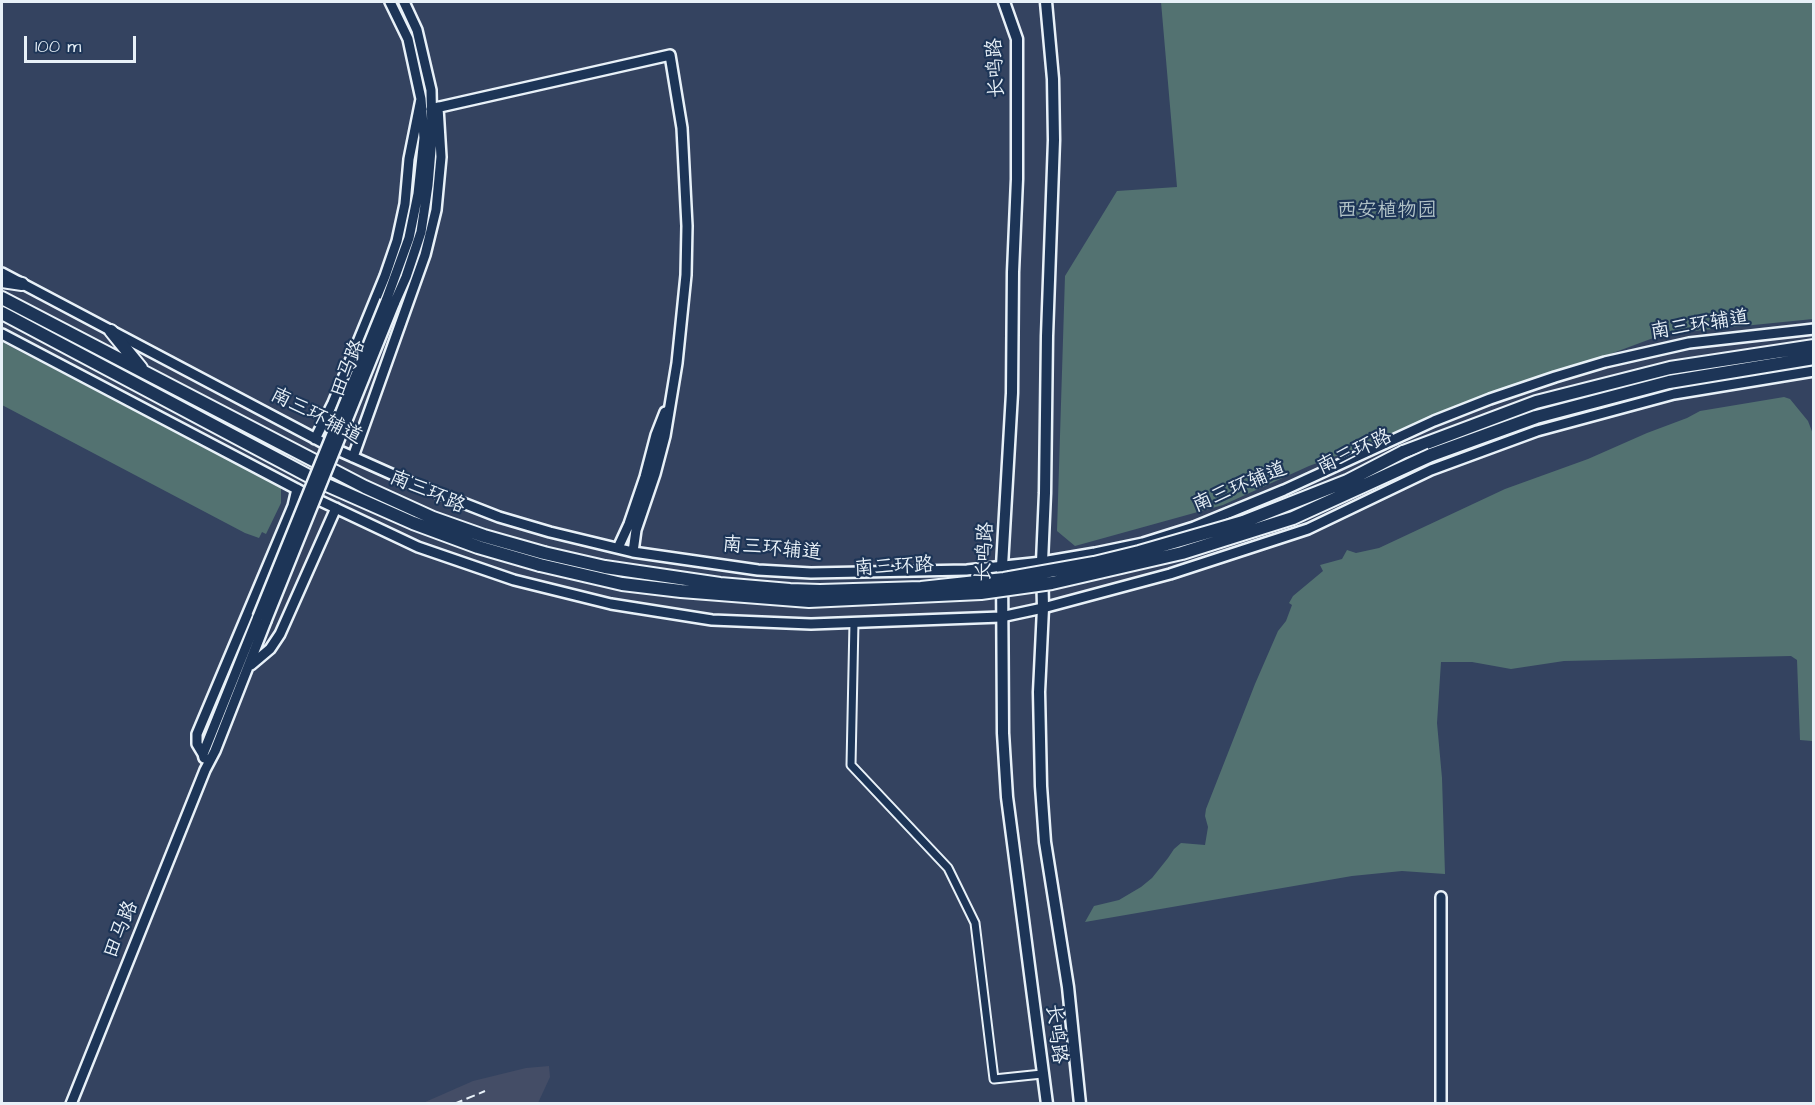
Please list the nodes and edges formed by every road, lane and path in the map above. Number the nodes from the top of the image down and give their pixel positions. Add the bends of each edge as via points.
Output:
1 (390, 2) edge
2 (404, 2) edge
3 (1004, 2) edge
4 (1046, 2) edge
5 (421, 99) junction
6 (435, 108) junction
7 (2, 273) edge
8 (2, 281) edge
9 (22, 284) junction
10 (2, 298) edge
11 (390, 302) junction
12 (5, 316) edge
13 (1814, 329) edge
14 (111, 330) junction
15 (2, 334) edge
16 (1814, 346) edge
17 (1814, 358) edge
18 (1814, 371) edge
19 (146, 374) junction
20 (671, 396) junction
21 (315, 439) junction
22 (352, 457) junction
23 (297, 489) junction
24 (336, 508) junction
25 (618, 548) junction
26 (633, 552) junction
27 (542, 559) junction
28 (1042, 562) junction
29 (1002, 566) junction
30 (1043, 608) junction
31 (1001, 617) junction
32 (262, 619) junction
33 (854, 622) junction
34 (249, 666) junction
35 (203, 754) junction
36 (204, 770) junction
37 (1441, 897) dead end
38 (1042, 1074) junction
39 (71, 1104) edge
40 (1047, 1104) edge
41 (1080, 1104) edge
42 (1441, 1104) edge

1 - 5 street, 田马路 via 408,39
2 - 6 street, 田马路 via 417,30
3 - 29 main road, 长鸣路 via 1017,39 1017,179 1012,393
4 - 28 main road, 长鸣路 via 1054,140
5 - 11 street, 田马路 via 424,138 418,194
5 - 21 street via 397,241
6 - 11 street, 田马路 via 421,232
6 - 20 street via 670,55 682,128 687,226 682,319
6 - 22 street via 441,158 436,210 425,255
7 - 9 street, 南三环辅道
8 - 9 highway
9 - 14 street, 南三环辅道
10 - 19 highway, 南三环路
11 - 32 street, 田马路, bridge
12 - 27 highway, 南三环路 via 320,482 478,547
13 - 28 street, 南三环辅道 via 1689,343 1555,377 1434,421 1194,527 1143,543
14 - 19 highway
14 - 21 street, 南三环辅道
15 - 23 street
16 - 27 highway, 南三环路, bridge via 1670,368 1536,402 1403,452 1347,481 1243,522 1094,563 1004,579 921,588 790,590
17 - 27 highway, 南三环路, bridge via 1670,382 1536,417 1431,455 1293,518 1182,553 1052,583 981,592 809,601 622,584
18 - 30 street via 1674,394 1537,431 1431,470 1308,529 1170,574
19 - 27 highway, 南三环路 via 325,468 433,518
20 - 25 street
20 - 26 street via 656,474 636,530
21 - 22 street, 南三环辅道
22 - 25 street, 南三环辅道 via 499,517
23 - 24 street
23 - 35 street via 197,734
24 - 33 street via 429,551 514,580 611,604 712,620
24 - 34 street via 280,634 270,649
25 - 26 street, 南三环辅道
26 - 29 street, 南三环辅道 via 758,570 811,573 934,572
28 - 29 street, 南三环辅道
28 - 30 main road, 长鸣路
29 - 31 main road, 长鸣路
30 - 31 street
30 - 41 main road, 长鸣路 via 1039,692 1045,842 1068,987
31 - 33 street
31 - 38 main road, 长鸣路 via 1007,796
32 - 34 street, 田马路
32 - 35 street, 田马路
33 - 38 street via 851,765 948,868 975,923 994,1079
34 - 36 street, 田马路
35 - 36 street, 田马路
36 - 39 street, 田马路
37 - 42 street
38 - 40 main road, 长鸣路

